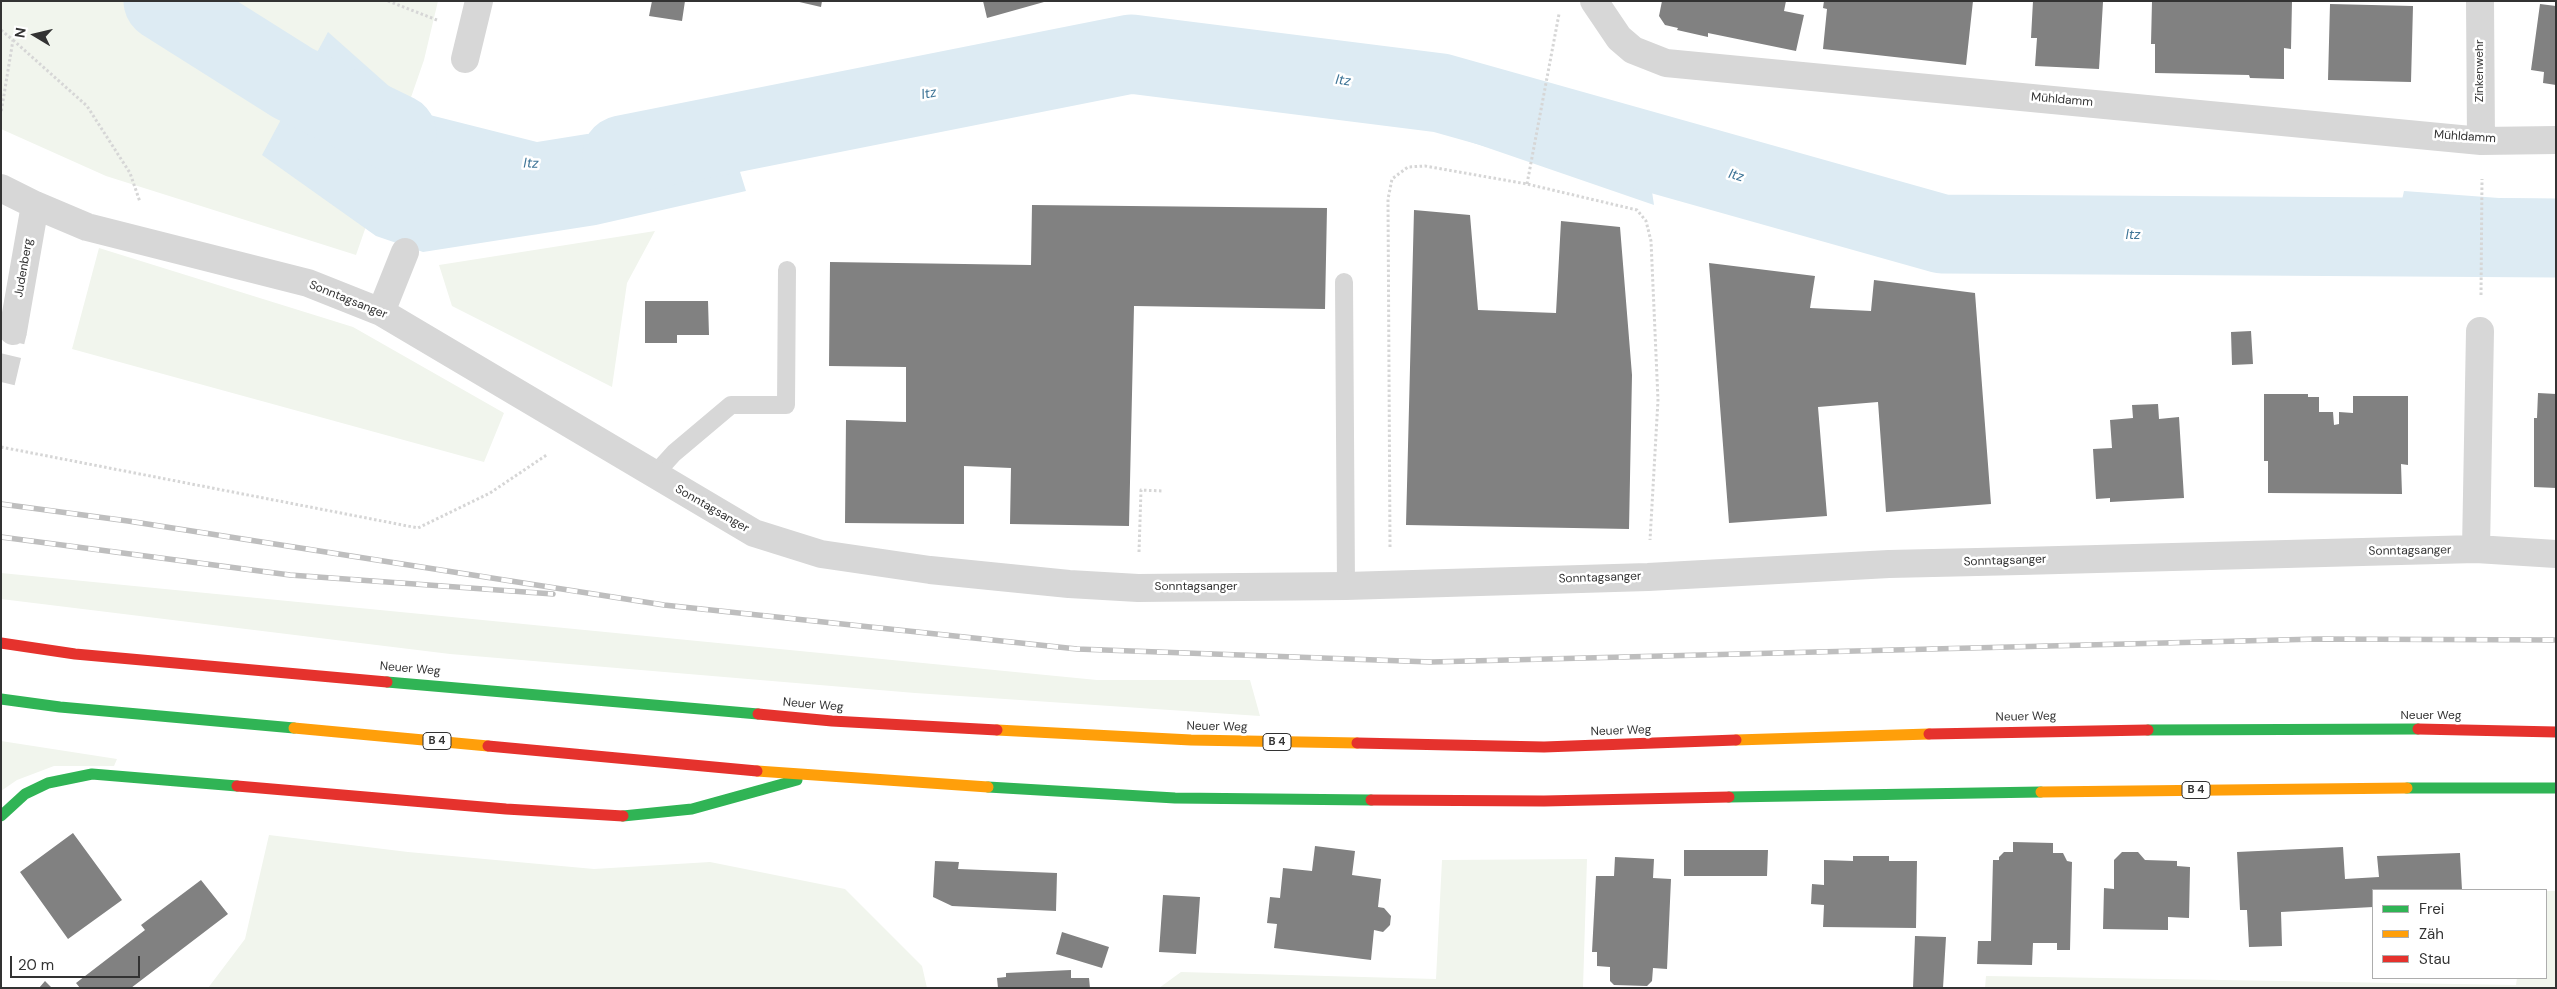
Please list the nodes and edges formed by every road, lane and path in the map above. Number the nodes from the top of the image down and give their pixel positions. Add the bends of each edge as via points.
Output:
1 (388, 1) edge
2 (479, 1) edge
3 (1594, 1) edge
4 (2480, 1) edge
5 (1560, 10) dead end
6 (1, 30) edge
7 (13, 40) junction
8 (468, 46) joint
9 (1, 113) edge
10 (2480, 140) junction
11 (2556, 140) edge
12 (2482, 175) dead end
13 (1527, 184) junction
14 (1, 188) edge
15 (35, 205) junction
16 (134, 240) junction
17 (405, 252) dead end
18 (787, 270) dead end
19 (1344, 282) dead end
20 (2481, 301) dead end
21 (381, 312) junction
22 (2480, 330) dead end
23 (13, 331) tunnel mouth
24 (583, 430) junction
25 (1, 448) edge
26 (654, 475) junction
27 (1162, 491) dead end
28 (2476, 549) junction
29 (2556, 554) edge
30 (1648, 577) junction
31 (1391, 585) junction
32 (1346, 586) junction
33 (1138, 588) junction
34 (1, 643) edge
35 (1, 699) edge
36 (2556, 732) edge
37 (813, 776) junction
38 (2556, 788) edge
39 (1, 816) edge

1 - 8 path
2 - 8 street
3 - 10 street, Mühldamm via 1619,38 1633,50 1666,63
4 - 10 street, Zinkenwehr
5 - 13 path
6 - 7 path
7 - 9 path
7 - 16 path via 86,106 130,172 140,202
10 - 11 street, Mühldamm
12 - 20 path
13 - 30 path via 1636,210 1646,220 1651,241 1658,400
13 - 31 path via 1425,166 1408,167 1392,180 1388,200
14 - 15 street, Sonntagsanger
15 - 16 street, Sonntagsanger via 87,227
15 - 23 street, Judenberg
16 - 21 street, Sonntagsanger via 308,284
17 - 21 street
18 - 26 lane via 786,405 731,405 674,453
19 - 32 lane
21 - 24 street, Sonntagsanger
22 - 28 street
24 - 25 path via 490,493 418,528
24 - 26 street, Sonntagsanger
26 - 33 street, Sonntagsanger via 754,533 821,554 930,570
27 - 33 path via 1142,490
28 - 29 street, Sonntagsanger
28 - 30 street, Sonntagsanger via 1889,564
30 - 31 street, Sonntagsanger
31 - 32 street, Sonntagsanger
32 - 33 street, Sonntagsanger
34 - 36 highway, Neuer Weg / B 4 via 75,654 832,721 1191,740 1544,747 2002,731 2461,729
35 - 37 highway, B 4
37 - 38 highway, B 4 via 1175,798 1514,800
37 - 39 highway via 692,809 628,816 506,809 92,774 48,783 25,794

